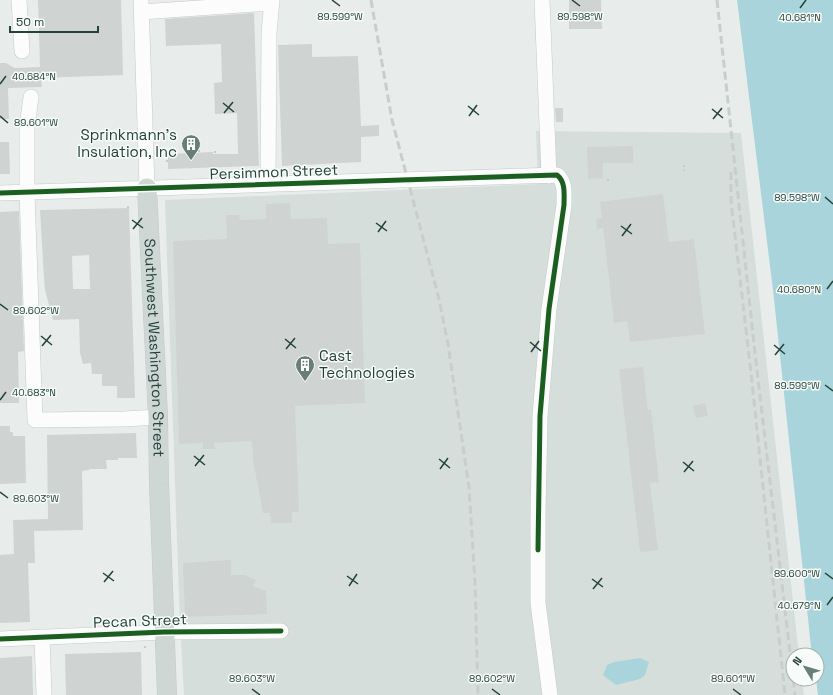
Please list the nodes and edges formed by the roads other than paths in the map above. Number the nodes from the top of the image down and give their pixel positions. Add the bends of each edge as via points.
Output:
1 (20, 0) edge
2 (542, 0) edge
3 (272, 2) edge
4 (141, 6) edge
5 (22, 52) dead end
6 (30, 97) dead end
7 (549, 176) junction
8 (268, 184) junction
9 (147, 188) junction
10 (0, 193) edge
11 (27, 193) junction
12 (158, 417) junction
13 (281, 631) dead end
14 (164, 632) junction
15 (42, 637) junction
16 (0, 640) edge
17 (44, 695) edge
18 (167, 695) edge
19 (550, 695) edge

1 - 5 street
2 - 7 street
3 - 4 street
3 - 8 street via 269,33
4 - 9 street, Southwest Washington Street
6 - 11 street via 27,127
7 - 8 street, Persimmon Street
7 - 19 street via 557,175 564,188 564,205 549,309 540,416 538,603
8 - 9 street, Persimmon Street
9 - 11 street, Persimmon Street
9 - 12 main road, Southwest Washington Street
10 - 11 street, Persimmon Street
11 - 12 street via 35,420
12 - 14 main road, Southwest Washington Street
13 - 14 street, Pecan Street
14 - 15 street, Pecan Street
14 - 18 main road, Southwest Washington Street
15 - 16 street, Pecan Street
15 - 17 street

